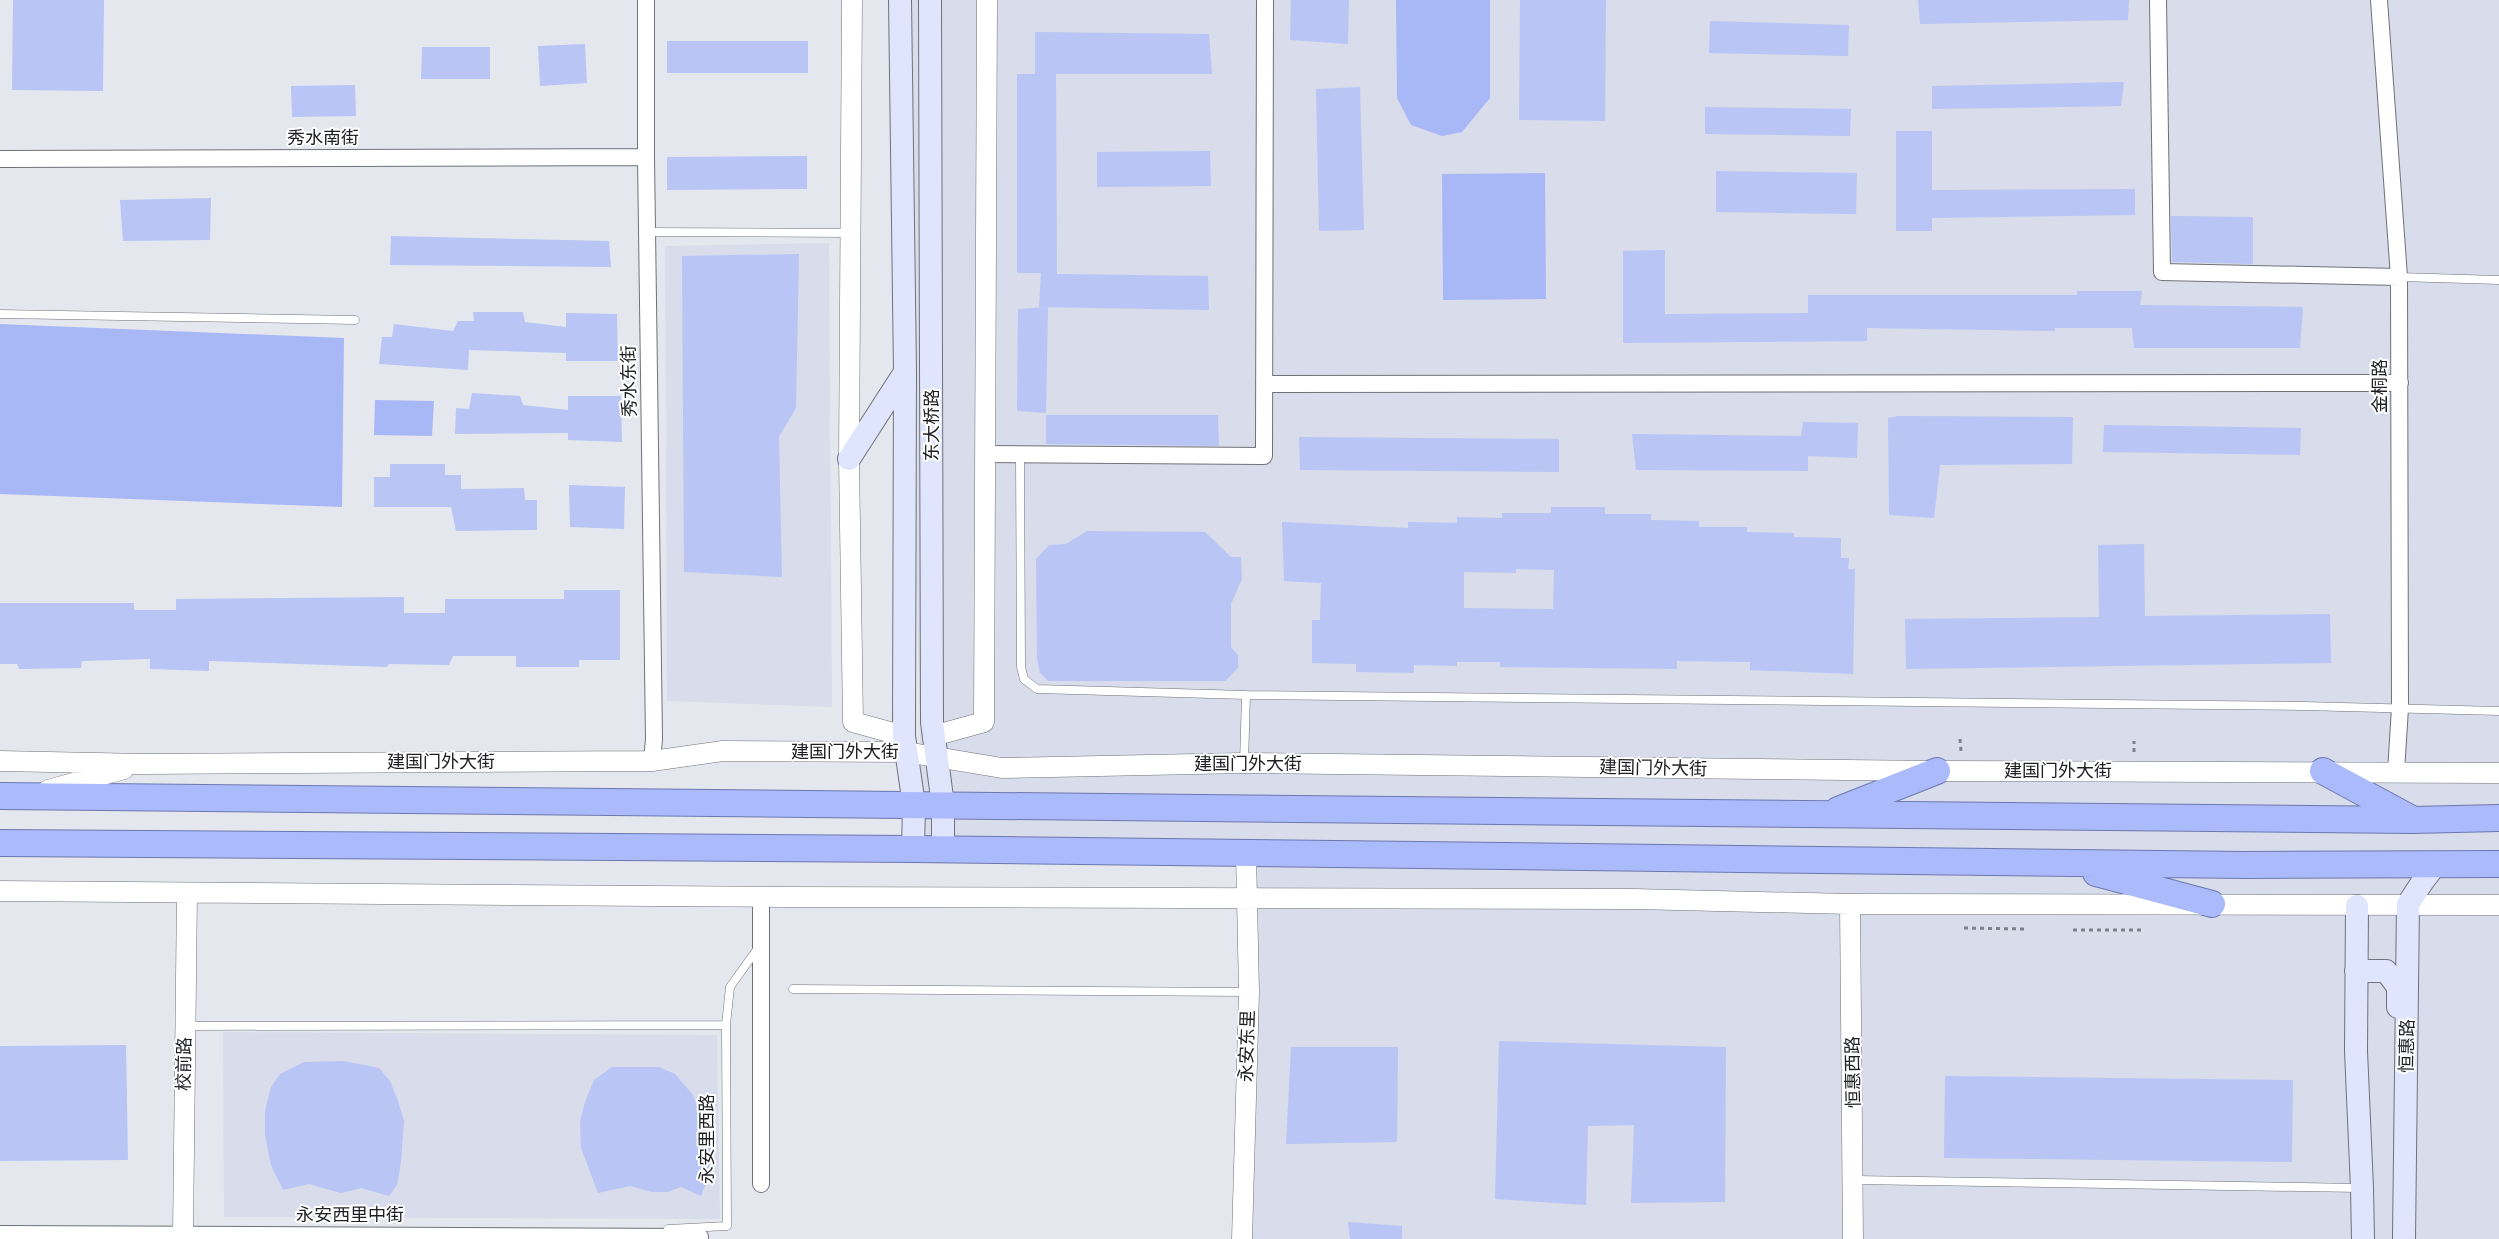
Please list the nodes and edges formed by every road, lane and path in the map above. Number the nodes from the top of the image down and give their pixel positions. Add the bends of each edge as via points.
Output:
1 (646, 0) edge
2 (852, 0) edge
3 (900, 0) edge
4 (930, 0) edge
5 (987, 0) edge
6 (1265, 0) edge
7 (2158, 0) edge
8 (2379, 0) edge
9 (646, 157) junction
10 (0, 159) edge
11 (647, 232) junction
12 (850, 233) junction
13 (2398, 277) junction
14 (2499, 280) edge
15 (0, 314) edge
16 (355, 320) dead end
17 (905, 372) junction
18 (2400, 383) junction
19 (1264, 384) junction
20 (986, 454) junction
21 (1020, 455) junction
22 (848, 459) junction
23 (1246, 695) junction
24 (2400, 708) junction
25 (2499, 711) edge
26 (905, 744) junction
27 (934, 747) junction
28 (652, 761) junction
29 (0, 762) edge
30 (1244, 763) junction
31 (145, 764) junction
32 (1937, 771) junction
33 (2324, 771) junction
34 (2396, 772) junction
35 (2499, 773) edge
36 (0, 796) edge
37 (26, 797) junction
38 (914, 804) junction
39 (943, 804) junction
40 (1825, 815) junction
41 (2499, 818) edge
42 (2412, 820) junction
43 (0, 843) edge
44 (913, 849) junction
45 (943, 849) junction
46 (1246, 854) junction
47 (2059, 863) junction
48 (2437, 863) junction
49 (2499, 864) edge
50 (0, 891) edge
51 (187, 894) junction
52 (761, 897) junction
53 (1248, 897) junction
54 (1850, 904) junction
55 (2212, 904) junction
56 (2408, 904) junction
57 (2499, 905) edge
58 (2357, 906) junction
59 (1964, 928) dead end
60 (2025, 929) dead end
61 (2073, 930) dead end
62 (2143, 930) dead end
63 (762, 943) junction
64 (2356, 971) junction
65 (793, 989) dead end
66 (1249, 992) junction
67 (726, 1025) junction
68 (185, 1026) junction
69 (2405, 1168) junction
70 (1854, 1180) junction
71 (761, 1184) dead end
72 (2362, 1188) junction
73 (0, 1234) edge
74 (183, 1234) junction
75 (608, 1237) junction
76 (700, 1237) dead end
77 (1242, 1239) edge
78 (1853, 1239) edge
79 (2362, 1239) edge
80 (2404, 1239) edge

1 - 9 street, 秀水东街
2 - 12 street
3 - 17 main road, 东大桥路
4 - 27 main road, 东大桥路
5 - 20 street
6 - 19 street
7 - 13 street via 2162,272
8 - 13 street, 金桐路
9 - 10 street, 秀水南街
9 - 11 street, 秀水东街
11 - 12 lane
11 - 28 street, 秀水东街
12 - 22 street
13 - 14 lane
13 - 18 street, 金桐路
15 - 16 lane
17 - 22 main road
17 - 26 main road, 东大桥路
18 - 19 street
18 - 24 street, 金桐路
19 - 21 street via 1264,456
20 - 21 street
20 - 27 street via 984,722
21 - 23 lane via 1020,666 1024,679 1037,689
22 - 26 street via 853,722
23 - 24 lane
23 - 30 lane
24 - 25 lane
24 - 34 street, 金桐路
26 - 27 street, 建国门外大街
26 - 28 street, 建国门外大街 via 724,751
26 - 38 main road, 东大桥路
27 - 30 street, 建国门外大街 via 1002,768
27 - 39 main road, 东大桥路
28 - 31 street, 建国门外大街
29 - 31 street, 建国门外大街
30 - 32 street, 建国门外大街
31 - 37 street
32 - 33 street, 建国门外大街
32 - 40 highway
33 - 34 street, 建国门外大街
33 - 42 highway
34 - 35 street, 建国门外大街
36 - 37 highway
37 - 38 highway
38 - 39 highway
38 - 44 main road, 东大桥路
39 - 40 highway
39 - 45 main road, 东大桥路
40 - 42 highway
41 - 42 highway
43 - 44 highway
44 - 45 highway
45 - 46 highway
46 - 47 highway
46 - 53 street, 永安东里
47 - 48 highway
47 - 55 highway
48 - 49 highway
48 - 56 main road
50 - 51 street
51 - 52 street
51 - 68 street, 校前路
52 - 53 street
52 - 63 street
53 - 54 street via 1634,898
53 - 66 street, 永安东里
54 - 55 street
54 - 70 street, 恒惠西路
55 - 58 street
56 - 57 street
56 - 58 street
56 - 69 main road, 恒惠路
58 - 64 main road
59 - 60 path
61 - 62 path
63 - 67 lane, 永安里西路 via 730,987
63 - 71 street
64 - 69 main road via 2386,971 2398,987 2398,1066
64 - 72 main road
65 - 66 lane
66 - 77 street, 永安东里
67 - 68 lane
67 - 75 lane, 永安里西路 via 727,1226 643,1231
68 - 74 street, 校前路
69 - 80 main road, 恒惠路
70 - 72 lane
70 - 78 street, 恒惠西路
72 - 79 main road
73 - 74 street, 永安西里中街
74 - 75 street, 永安西里中街
75 - 76 street, 永安西里中街

